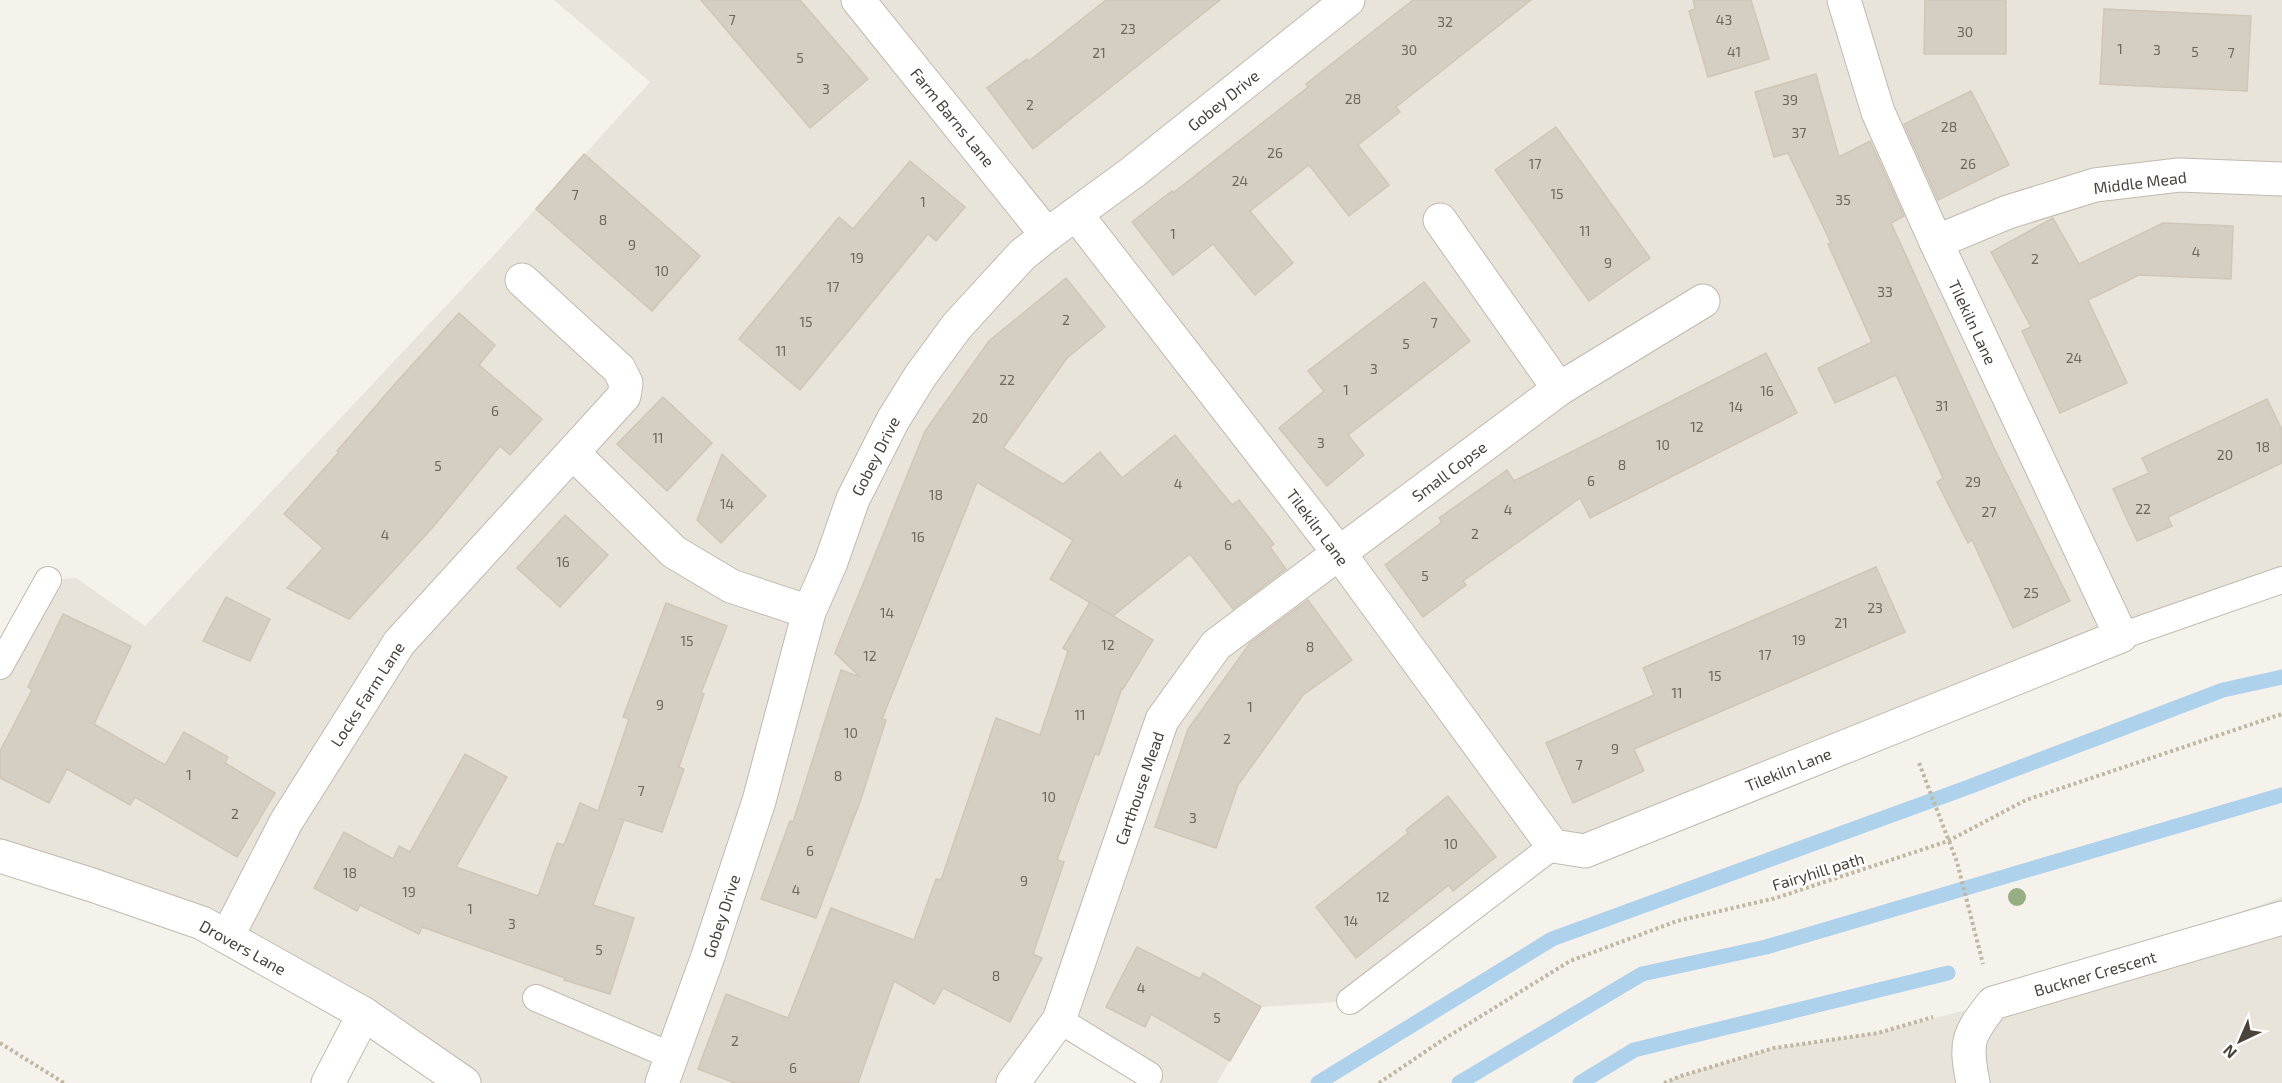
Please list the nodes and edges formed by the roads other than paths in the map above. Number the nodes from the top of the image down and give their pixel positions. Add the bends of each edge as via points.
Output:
1 (858, 0) edge
2 (1348, 0) edge
3 (1844, 0) edge
4 (2282, 179) edge
5 (1076, 214) junction
6 (1440, 220) dead end
7 (1047, 235) junction
8 (1936, 242) junction
9 (522, 280) dead end
10 (1703, 301) dead end
11 (1559, 389) junction
12 (573, 453) junction
13 (1339, 553) junction
14 (48, 580) dead end
15 (2282, 580) edge
16 (809, 612) junction
17 (2121, 636) junction
18 (0, 666) edge
19 (1553, 846) junction
20 (0, 856) edge
21 (2282, 918) edge
22 (227, 938) junction
23 (536, 998) dead end
24 (1350, 1001) dead end
25 (364, 1014) junction
26 (1059, 1020) junction
27 (667, 1069) edge
28 (1149, 1075) dead end
29 (328, 1083) edge
30 (464, 1083) edge
31 (1013, 1083) edge
32 (1973, 1083) edge

1 - 7 street, Farm Barns Lane
2 - 5 street, Gobey Drive
3 - 8 street, Tilekiln Lane via 1878,112
4 - 8 street, Middle Mead via 2179,175 2095,185 2008,212
5 - 7 street, Gobey Drive
5 - 13 street, Tilekiln Lane
6 - 11 street
7 - 16 street, Gobey Drive via 1022,255 957,326 921,375 853,499
8 - 17 street, Tilekiln Lane
9 - 12 street, Locks Farm Lane via 619,369 626,383 624,396
10 - 11 street, Small Copse
11 - 13 street, Small Copse
12 - 16 street via 674,552 731,586
12 - 22 street, Locks Farm Lane via 399,643 286,822
13 - 19 street, Tilekiln Lane
13 - 26 street, Carthouse Mead via 1216,645 1162,720
14 - 18 lane
15 - 17 lane, Tilekiln Lane
16 - 27 street, Gobey Drive via 759,801
17 - 19 street, Tilekiln Lane via 1585,851
19 - 24 lane
20 - 22 street, Drovers Lane via 202,923
21 - 32 street, Buckner Crescent via 1993,1003 1973,1029 1968,1055
22 - 25 street, Drovers Lane
23 - 27 lane
25 - 29 street
25 - 30 street, Drovers Lane
26 - 28 lane
26 - 31 street, Carthouse Mead

